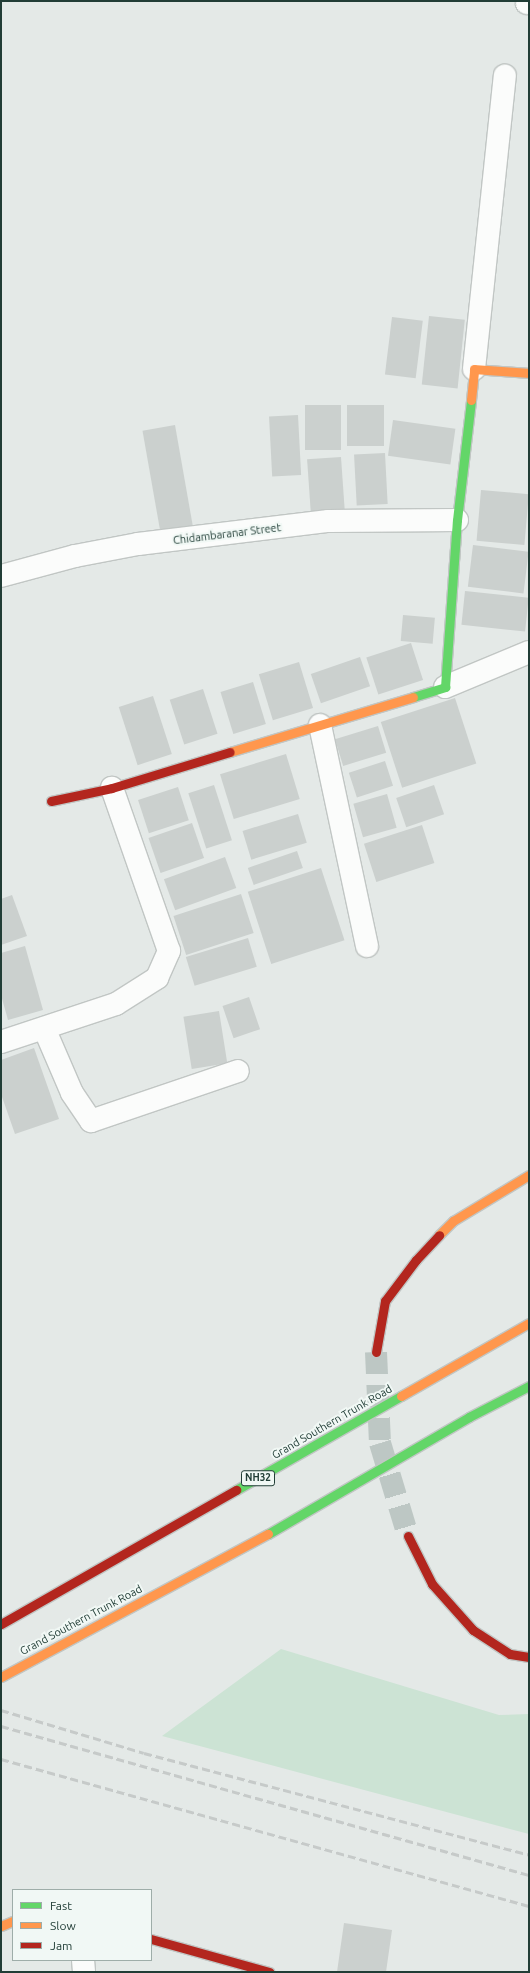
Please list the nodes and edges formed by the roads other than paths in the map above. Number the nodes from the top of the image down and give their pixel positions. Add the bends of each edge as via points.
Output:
1 (505, 76) dead end
2 (474, 369) junction
3 (529, 373) edge
4 (457, 520) junction
5 (1, 576) edge
6 (529, 652) edge
7 (445, 687) junction
8 (320, 725) junction
9 (112, 788) junction
10 (51, 801) dead end
11 (367, 946) dead end
12 (44, 1028) junction
13 (1, 1042) edge
14 (238, 1071) dead end
15 (529, 1175) edge
16 (529, 1323) edge
17 (376, 1352) tunnel mouth
18 (529, 1386) edge
19 (408, 1536) tunnel mouth
20 (1, 1624) edge
21 (529, 1657) edge
22 (1, 1677) edge
23 (12, 1920) edge
24 (1, 1926) edge
25 (152, 1939) edge
26 (83, 1961) edge
27 (84, 1972) edge
28 (269, 1972) edge

1 - 2 street
2 - 3 main road
2 - 4 main road
4 - 5 street, Chidambaranar Street via 329,522 138,544 75,556
4 - 7 main road
6 - 7 street
7 - 8 main road
8 - 9 main road
8 - 11 street
9 - 10 main road
9 - 12 street via 169,951 157,978 116,1004
12 - 13 street
12 - 14 street via 72,1093 91,1121
15 - 17 main road via 453,1221 416,1260 385,1301
16 - 20 main road, Grand Southern Trunk Road / NH32
18 - 22 main road, Grand Southern Trunk Road via 469,1417 299,1517
19 - 21 main road via 432,1584 473,1630 510,1654
23 - 24 main road
25 - 28 main road
26 - 27 street

